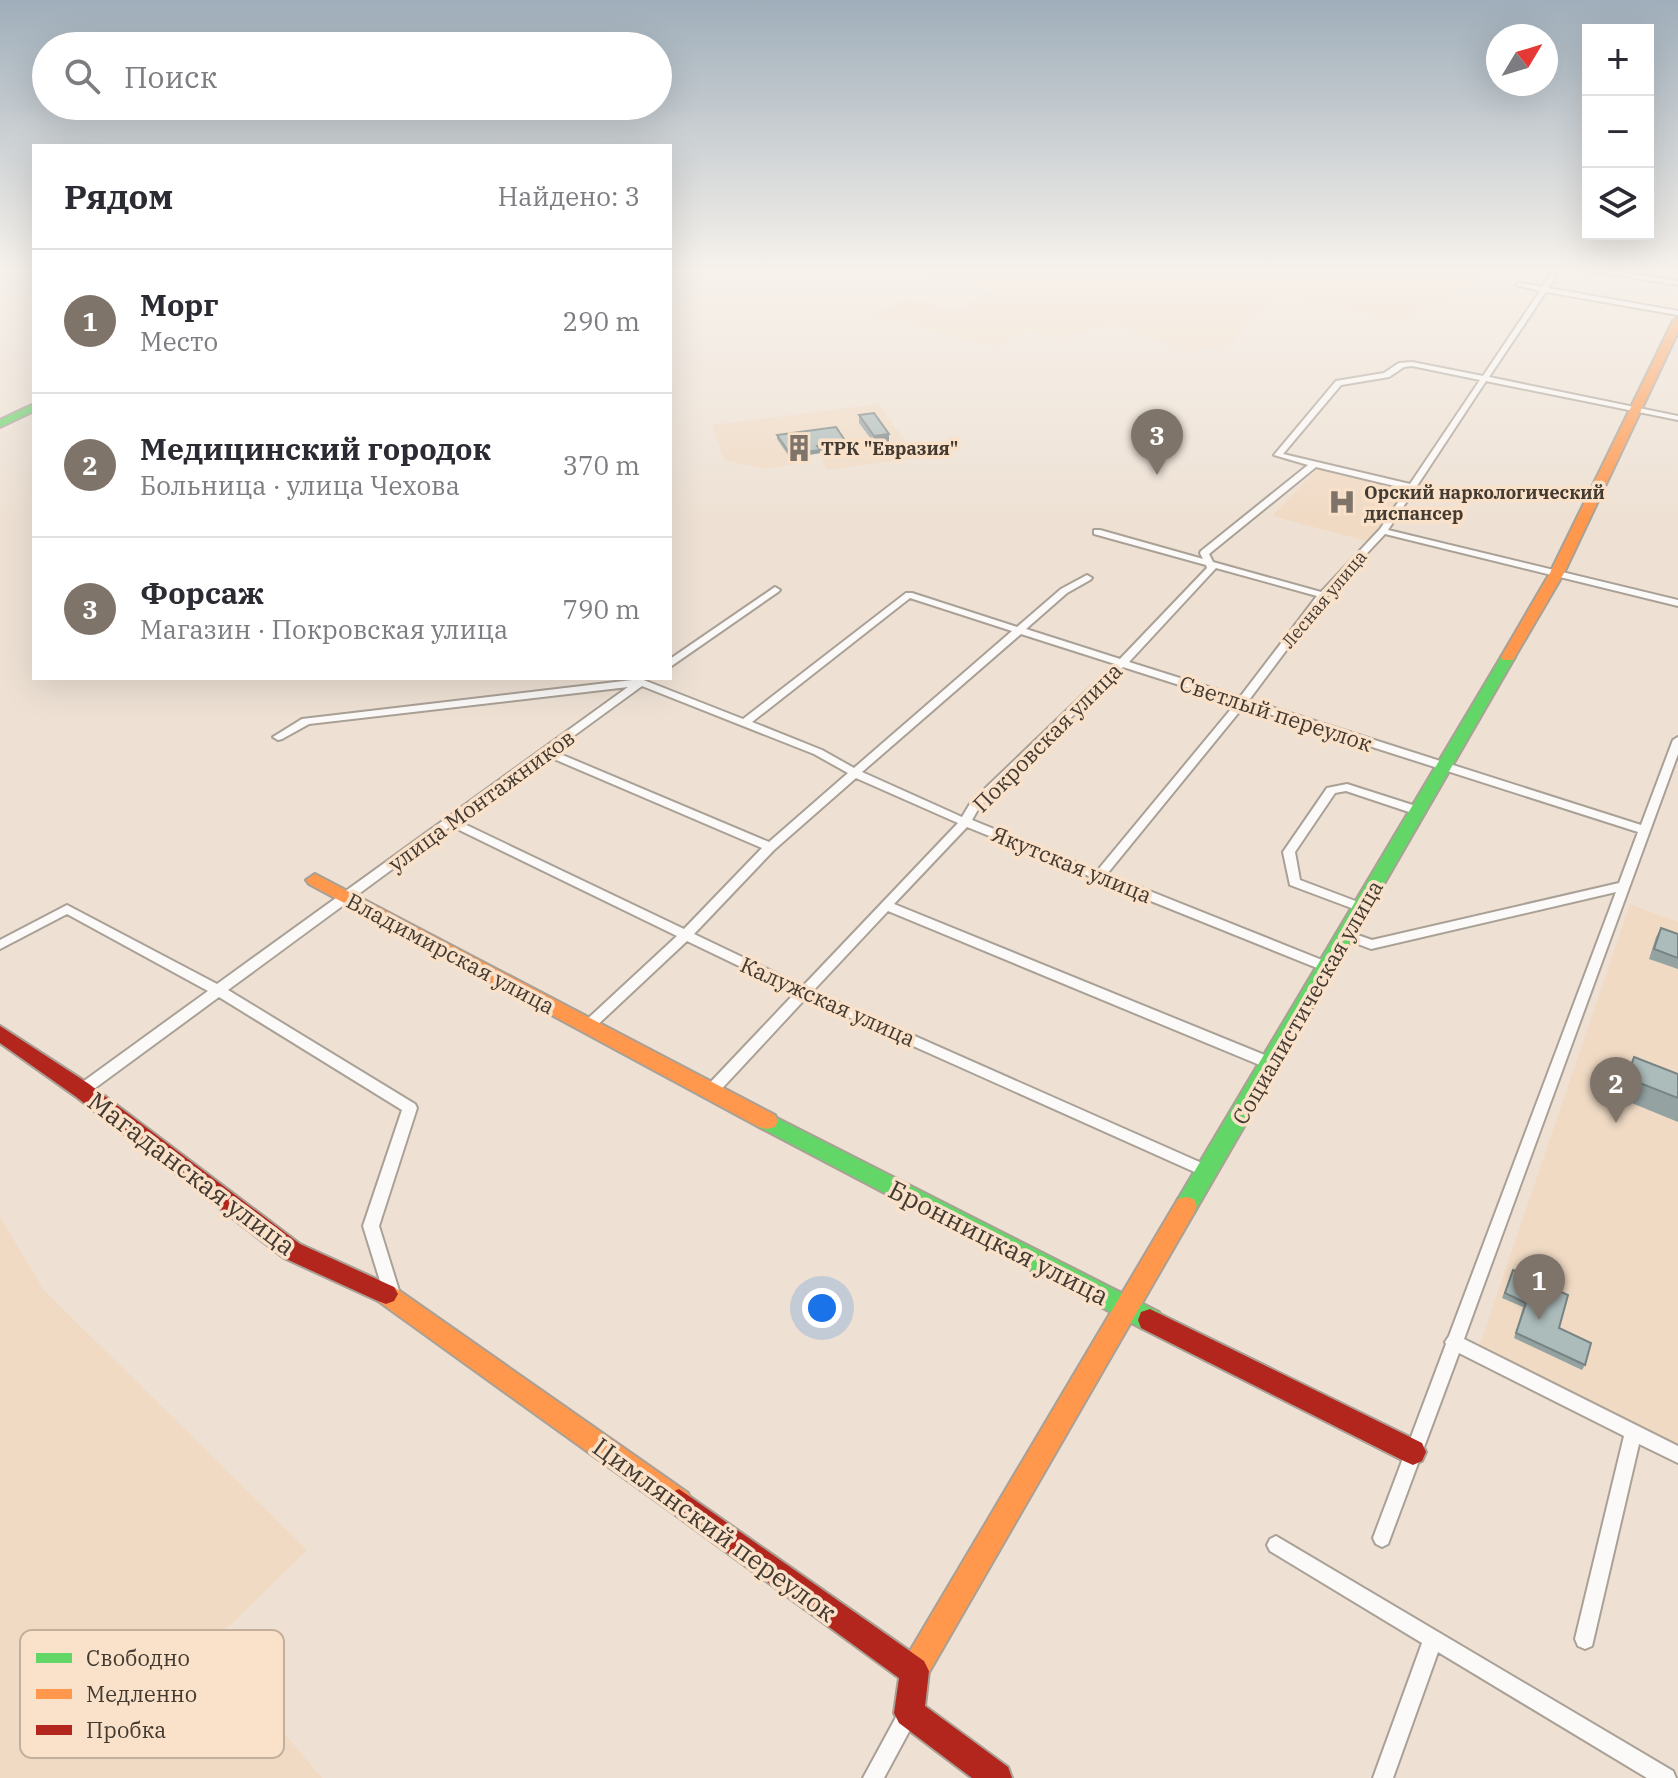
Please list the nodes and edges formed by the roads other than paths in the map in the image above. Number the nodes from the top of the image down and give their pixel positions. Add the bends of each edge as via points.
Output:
1 (1502, 353) edge
2 (1663, 353) edge
3 (1484, 379) junction
4 (32, 408) edge
5 (1636, 409) junction
6 (1678, 418) edge
7 (0, 424) edge
8 (1314, 464) junction
9 (1411, 487) junction
10 (1383, 531) junction
11 (1097, 532) dead end
12 (1211, 564) junction
13 (1557, 573) junction
14 (1087, 578) dead end
15 (775, 590) dead end
16 (1323, 595) junction
17 (1678, 603) edge
18 (1019, 631) junction
19 (672, 663) edge
20 (1119, 663) junction
21 (645, 680) edge
22 (1242, 702) junction
23 (746, 722) junction
24 (278, 737) dead end
25 (1678, 740) edge
26 (547, 752) junction
27 (1443, 766) junction
28 (855, 773) junction
29 (1418, 811) junction
30 (451, 822) junction
31 (965, 822) junction
32 (1644, 830) junction
33 (770, 847) junction
34 (1100, 875) junction
35 (315, 880) dead end
36 (1625, 886) junction
37 (348, 898) junction
38 (887, 906) junction
39 (1362, 908) junction
40 (1346, 935) junction
41 (685, 936) junction
42 (0, 945) edge
43 (1327, 967) junction
44 (219, 991) junction
45 (804, 992) junction
46 (587, 1027) junction
47 (0, 1033) edge
48 (1272, 1064) junction
49 (82, 1090) junction
50 (710, 1092) junction
51 (1208, 1172) junction
52 (393, 1297) junction
53 (1126, 1308) junction
54 (1453, 1342) junction
55 (1633, 1433) junction
56 (1413, 1452) junction
57 (1678, 1455) edge
58 (1382, 1538) dead end
59 (1276, 1545) dead end
60 (1433, 1639) junction
61 (1585, 1639) dead end
62 (914, 1671) junction
63 (909, 1713) junction
64 (873, 1778) edge
65 (997, 1778) edge
66 (1383, 1778) edge
67 (1666, 1778) edge

1 - 3 street, Лесная улица
2 - 5 street, Социалистическая улица
3 - 5 street
3 - 8 street via 1412,364 1386,375 1339,383 1278,455
3 - 9 street, Лесная улица
4 - 7 street
5 - 6 street
5 - 13 street, Социалистическая улица
8 - 9 street
8 - 12 street, Покровская улица via 1204,553
9 - 10 street, Лесная улица
10 - 13 street
10 - 16 street, Лесная улица
11 - 12 street
12 - 16 street
12 - 20 street, Покровская улица
13 - 17 street
13 - 27 street, Социалистическая улица
14 - 18 street
15 - 19 street
16 - 22 street, Лесная улица
18 - 20 street, Светлый переулок
18 - 23 street, Светлый переулок via 909,595
18 - 28 street
20 - 22 street, Светлый переулок
20 - 31 street, Покровская улица via 975,804
21 - 23 street, Якутская улица
21 - 24 street via 306,721
21 - 26 street, улица Монтажников
22 - 27 street, Светлый переулок
22 - 34 street, Лесная улица
23 - 28 street, Якутская улица
25 - 32 street
26 - 30 street, улица Монтажников
26 - 33 street
27 - 29 street, Социалистическая улица
27 - 32 street, Светлый переулок
28 - 31 street, Якутская улица
28 - 33 street
29 - 39 street, Социалистическая улица
29 - 39 street via 1347,787 1331,790 1289,852 1294,882
30 - 37 street, улица Монтажников
30 - 41 street, Калужская улица
31 - 34 street, Якутская улица
31 - 38 street, Покровская улица
32 - 36 street
33 - 41 street
34 - 43 street, Якутская улица
35 - 37 street, Владимирская улица
36 - 40 street via 1371,945
36 - 54 street
37 - 44 street, улица Монтажников
37 - 46 street, Владимирская улица
38 - 45 street, Покровская улица
38 - 48 street
39 - 40 street, Социалистическая улица
40 - 43 street, Социалистическая улица
41 - 45 street, Калужская улица
41 - 46 street
42 - 44 street via 67,909
43 - 48 street, Социалистическая улица
44 - 49 street, улица Монтажников
44 - 52 street via 410,1108 371,1226
45 - 50 street, Покровская улица
45 - 51 street, Калужская улица
46 - 50 street, Бронницкая улица
47 - 49 street, Магаданская улица
48 - 51 street, Социалистическая улица
49 - 52 street, Магаданская улица via 292,1251
50 - 53 street, Бронницкая улица
51 - 53 street, Социалистическая улица
52 - 62 street, Цимлянский переулок
53 - 56 street, Бронницкая улица
53 - 62 street, Социалистическая улица
54 - 55 street
54 - 56 street
55 - 57 street
55 - 61 street
56 - 58 street
59 - 60 street
60 - 66 street
60 - 67 street
62 - 63 street
63 - 64 street
63 - 65 street

